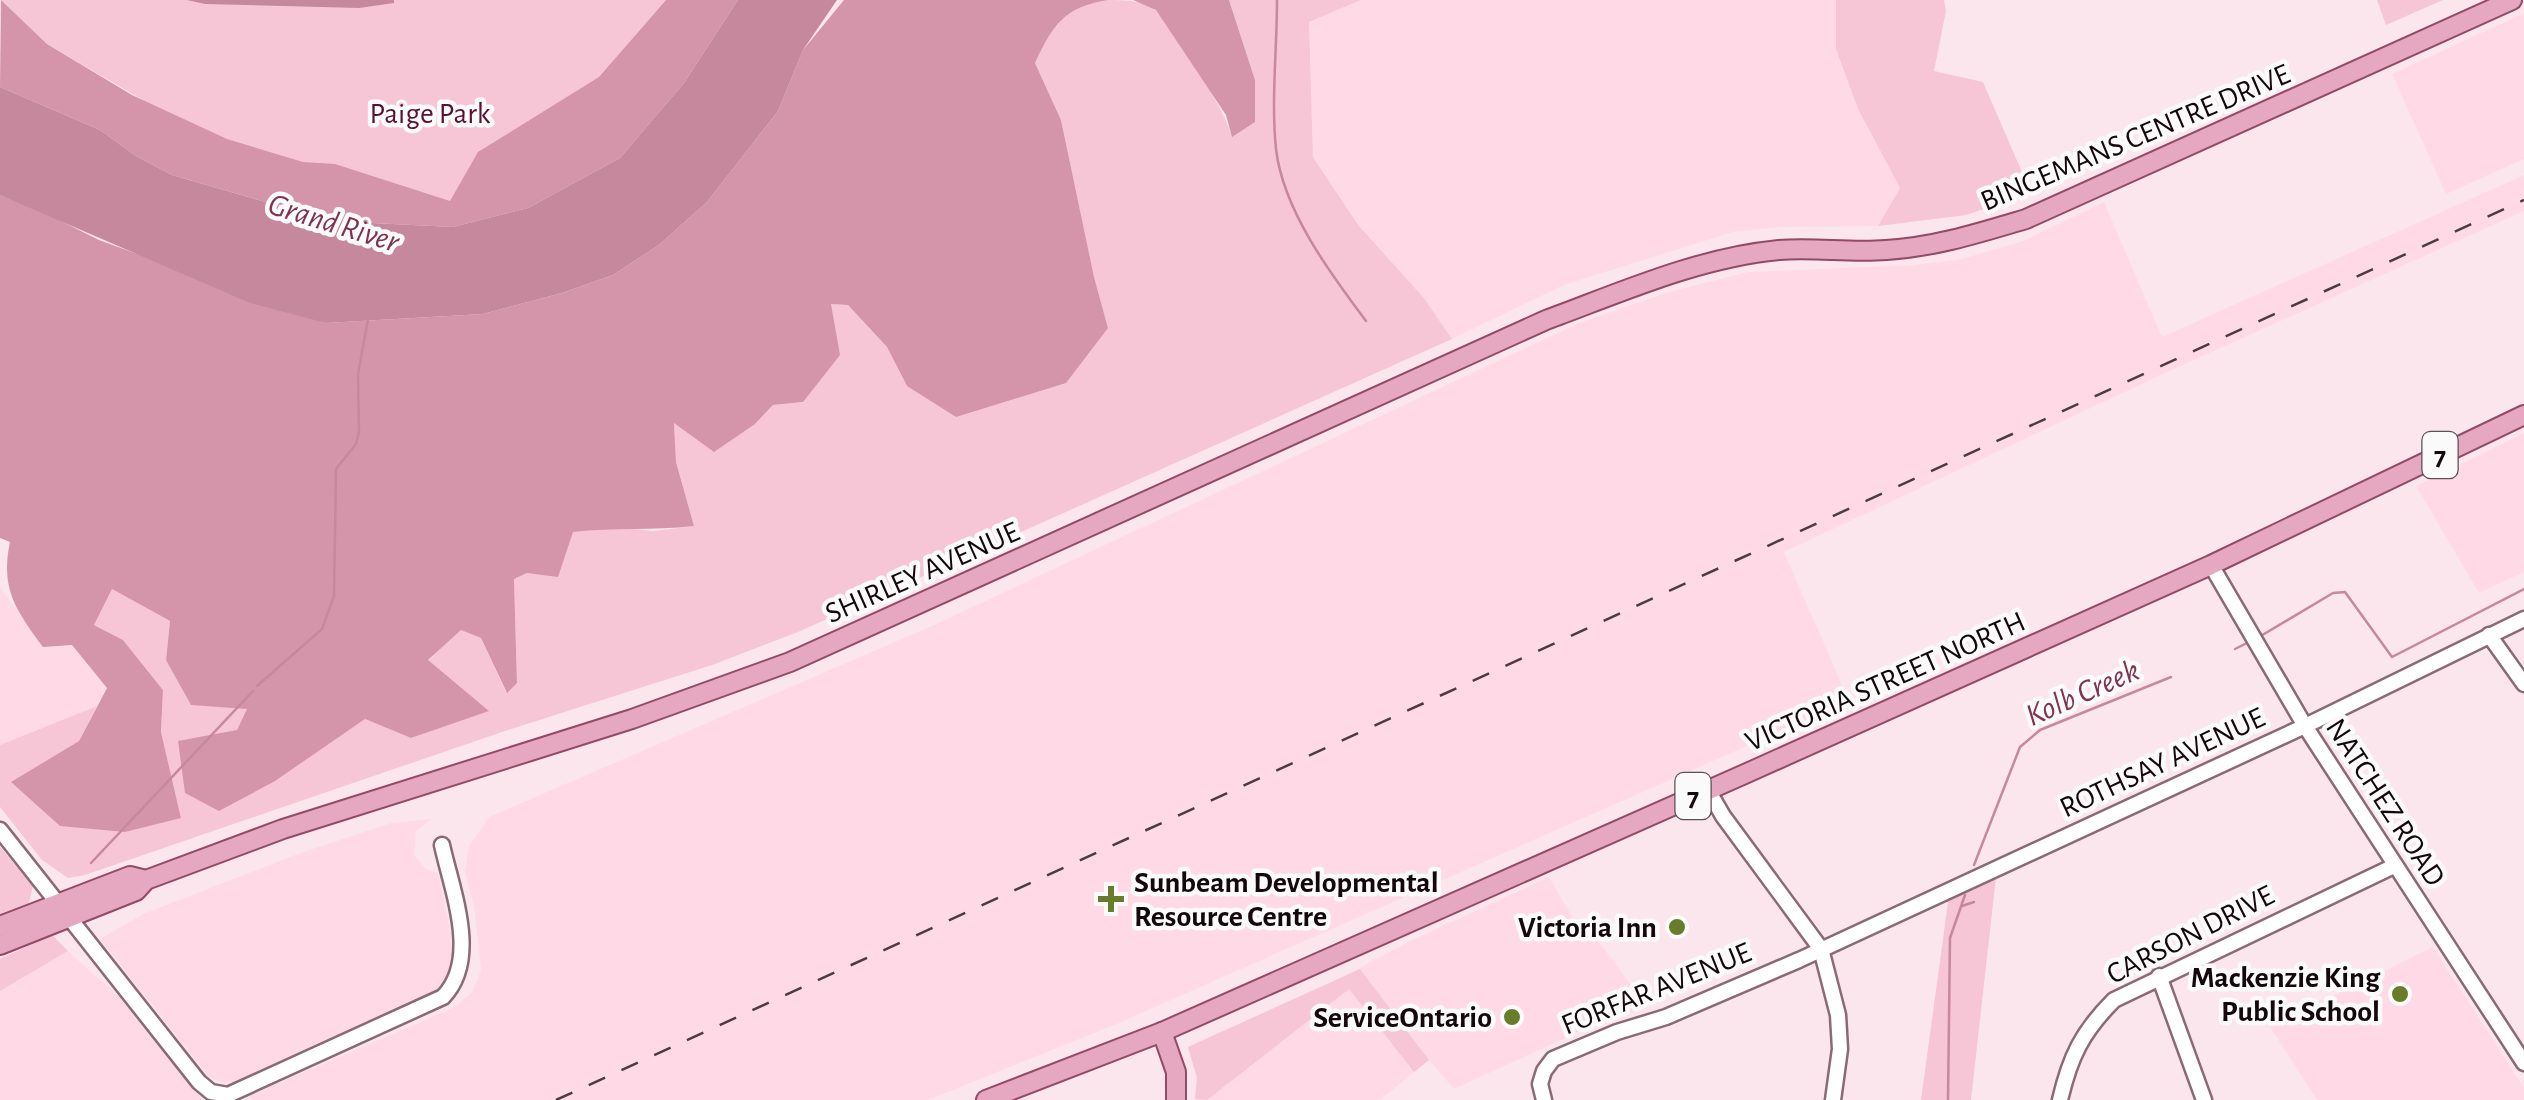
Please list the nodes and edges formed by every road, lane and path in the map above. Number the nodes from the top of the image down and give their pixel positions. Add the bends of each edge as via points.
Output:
1 (2512, 0) edge
2 (1702, 264) joint
3 (2524, 414) edge
4 (2211, 565) junction
5 (2524, 619) edge
6 (2489, 636) junction
7 (2524, 684) edge
8 (2305, 726) junction
9 (1708, 790) junction
10 (0, 830) edge
11 (442, 845) dead end
12 (2394, 866) junction
13 (63, 910) junction
14 (0, 926) edge
15 (0, 945) edge
16 (1821, 949) junction
17 (2160, 976) junction
18 (1162, 1032) junction
19 (2524, 1063) edge
20 (986, 1100) edge
21 (1176, 1100) edge
22 (1544, 1100) edge
23 (1833, 1100) edge
24 (2060, 1100) edge
25 (2204, 1100) edge

1 - 2 main road, BINGEMANS CENTRE DRIVE via 2026,219 1944,243 1780,250
2 - 13 main road, SHIRLEY AVENUE via 1546,320 790,662 283,829 146,880 136,891
3 - 4 main road, VICTORIA STREET NORTH / 7
4 - 8 street, NATCHEZ ROAD
4 - 9 main road, VICTORIA STREET NORTH / 7
5 - 6 street, ROTHSAY AVENUE
6 - 7 street
6 - 8 street, ROTHSAY AVENUE
8 - 12 street, NATCHEZ ROAD
8 - 16 street, ROTHSAY AVENUE
9 - 16 street
9 - 18 main road, VICTORIA STREET NORTH / 7
10 - 13 street
11 - 13 street via 461,937 456,984 443,997 228,1096 200,1082
12 - 17 street, CARSON DRIVE
12 - 19 street, NATCHEZ ROAD
13 - 14 main road
13 - 15 main road
16 - 22 street, FORFAR AVENUE via 1553,1060 1540,1084
16 - 23 street via 1838,1015
17 - 24 street, CARSON DRIVE via 2114,1000 2089,1025
17 - 25 street
18 - 20 main road, VICTORIA STREET NORTH / 7
18 - 21 main road via 1176,1072

